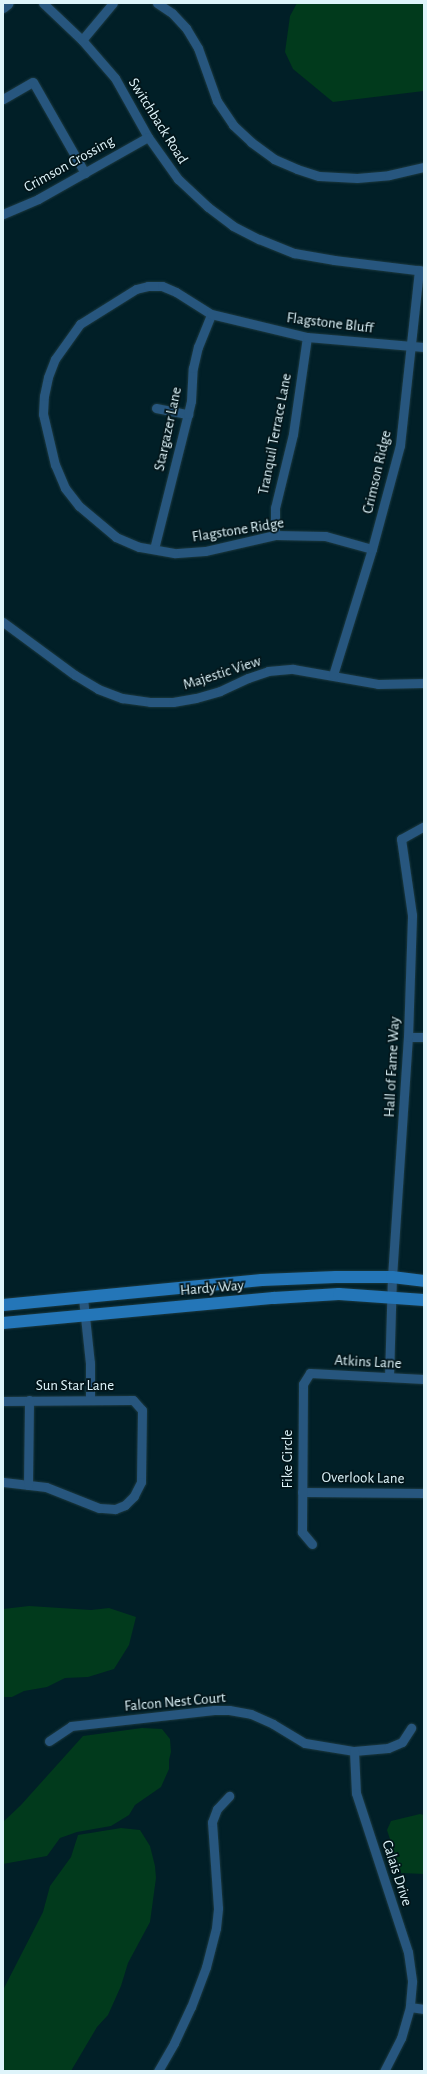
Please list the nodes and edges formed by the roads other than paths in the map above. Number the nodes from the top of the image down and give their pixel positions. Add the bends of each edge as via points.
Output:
1 (8, 3) edge
2 (44, 3) edge
3 (113, 3) edge
4 (157, 3) edge
5 (3, 7) edge
6 (82, 40) junction
7 (3, 99) edge
8 (148, 136) junction
9 (424, 167) edge
10 (85, 173) junction
11 (3, 214) edge
12 (422, 270) edge
13 (211, 314) junction
14 (307, 338) junction
15 (412, 346) junction
16 (424, 348) edge
17 (156, 408) dead end
18 (188, 414) junction
19 (275, 535) junction
20 (154, 549) junction
21 (372, 549) junction
22 (3, 622) edge
23 (333, 675) junction
24 (424, 683) edge
25 (424, 826) edge
26 (408, 1037) junction
27 (424, 1037) edge
28 (392, 1277) junction
29 (424, 1280) edge
30 (83, 1298) junction
31 (392, 1298) junction
32 (424, 1300) edge
33 (3, 1305) edge
34 (85, 1315) junction
35 (3, 1323) edge
36 (310, 1373) joint
37 (389, 1377) junction
38 (424, 1379) edge
39 (29, 1400) junction
40 (90, 1400) junction
41 (3, 1401) edge
42 (3, 1482) edge
43 (28, 1485) junction
44 (302, 1492) junction
45 (424, 1493) edge
46 (312, 1544) dead end
47 (411, 1728) dead end
48 (49, 1741) dead end
49 (354, 1751) junction
50 (229, 1796) dead end
51 (410, 2007) junction
52 (424, 2009) edge
53 (158, 2071) edge
54 (384, 2071) edge

1 - 5 street
2 - 6 street, Switchback Road
3 - 6 street
4 - 9 street via 172,13 186,28 198,48 217,102 233,125 250,142 274,159 319,176 358,178 389,175
6 - 8 street, Switchback Road via 115,78
7 - 10 street via 34,82
8 - 10 street, Crimson Crossing
8 - 12 street, Switchback Road via 178,179 208,208 232,226 294,253
10 - 11 street, Crimson Crossing via 38,199
12 - 15 street, Crimson Ridge
13 - 14 street, Flagstone Bluff
13 - 18 street, Stargazer Lane via 193,368
13 - 20 street, Flagstone Bluff via 162,286 148,286 136,290 80,324 66,340 48,377 43,414 55,465 65,488 79,506 116,537
14 - 15 street, Flagstone Bluff
14 - 19 street, Tranquil Terrace Lane via 293,434 275,508
15 - 16 street, Flagstone Bluff
15 - 21 street, Crimson Ridge via 400,445
17 - 18 street
18 - 20 street, Stargazer Lane
19 - 20 street, Flagstone Ridge via 205,552 174,553
19 - 21 street, Flagstone Ridge via 325,536
21 - 23 street, Crimson Ridge
22 - 23 street, Majestic View via 75,675 98,689 122,698 150,702 174,702 196,698 268,671 293,669
23 - 24 street, Majestic View via 378,684
25 - 26 street, Hall of Fame Way via 401,839 412,915
26 - 27 street
26 - 28 street, Hall of Fame Way
28 - 29 main road, Hardy Way
28 - 30 main road, Hardy Way via 262,1280
28 - 31 street, Hall of Fame Way
30 - 33 main road, Hardy Way
30 - 34 street
31 - 32 main road, Hardy Way
31 - 34 main road, Hardy Way via 339,1294
31 - 37 street, Hall of Fame Way
34 - 35 main road, Hardy Way
34 - 40 street via 90,1364
36 - 37 street, Atkins Lane
36 - 44 street, Fike Circle via 303,1384
37 - 38 street, Atkins Lane
39 - 40 street, Sun Star Lane
39 - 41 street, Sun Star Lane
39 - 43 street
40 - 43 street, Sun Star Lane via 133,1400 142,1410 141,1482 134,1496 115,1509 99,1508 46,1487
42 - 43 street
44 - 45 street, Overlook Lane
44 - 46 street, Fike Circle via 302,1532
47 - 49 street, Falcon Nest Court via 402,1742 388,1748
48 - 49 street, Falcon Nest Court via 70,1726 229,1710 251,1714 305,1743
49 - 51 street, Calais Drive via 356,1793 408,1952 412,1982
50 - 53 street via 217,1809 212,1822 218,1908 216,1928 206,1967 191,2007
51 - 52 street
51 - 54 street, Calais Drive via 401,2038

